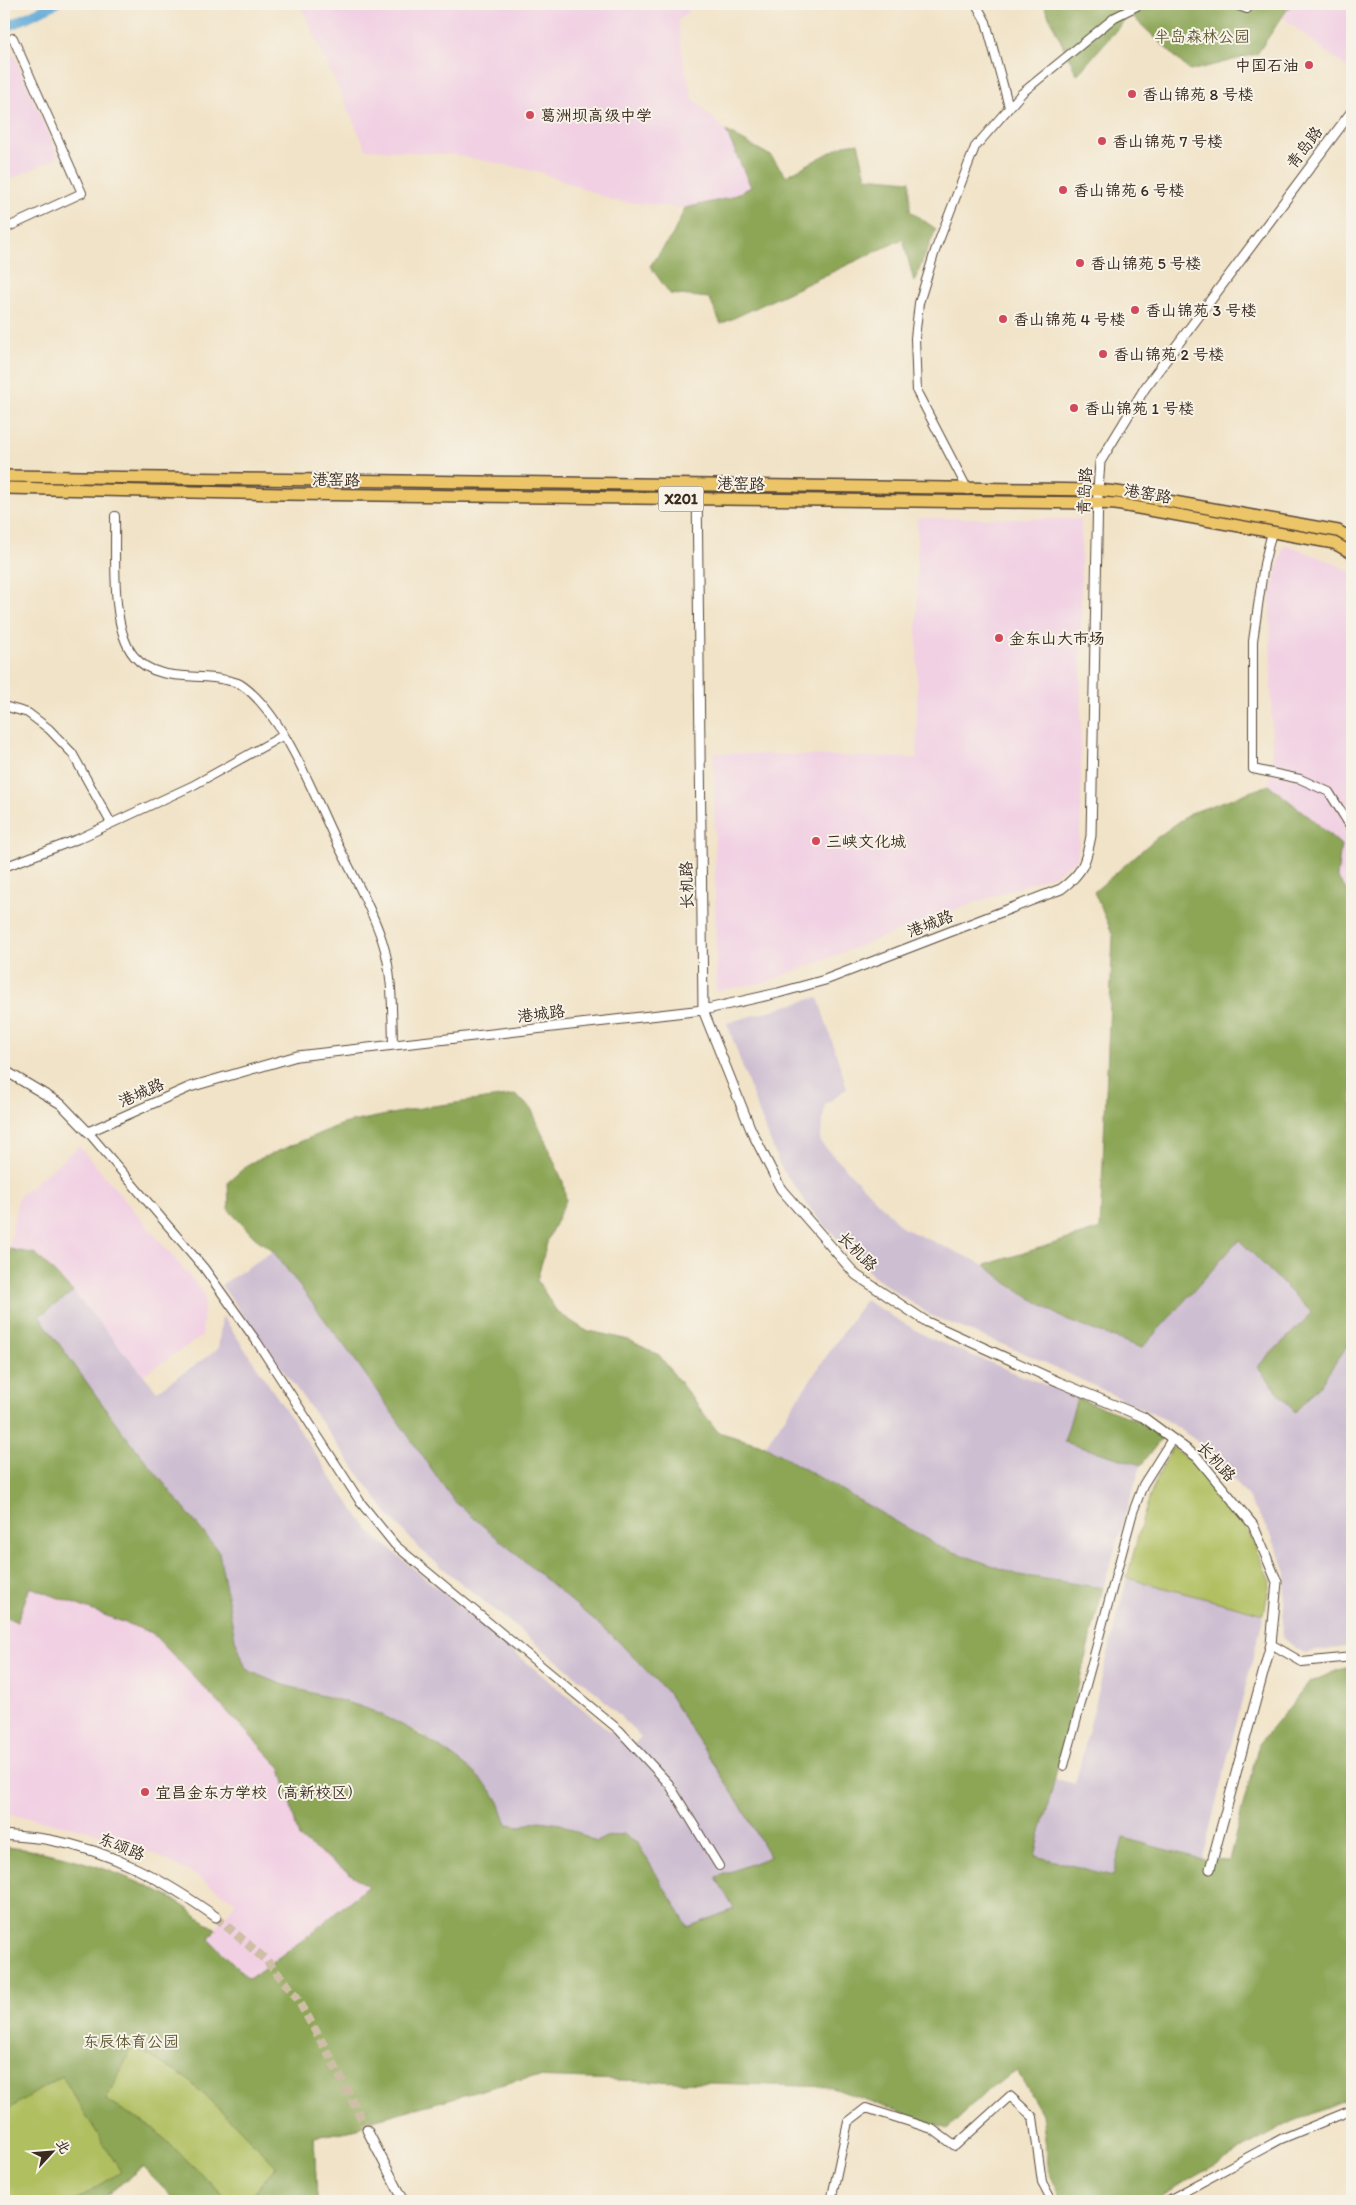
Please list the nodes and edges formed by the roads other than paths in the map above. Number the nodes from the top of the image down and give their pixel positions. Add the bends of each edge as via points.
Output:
1 (976, 4) edge
2 (1141, 4) edge
3 (1233, 4) edge
4 (1251, 4) edge
5 (13, 38) dead end
6 (1009, 107) junction
7 (1352, 110) edge
8 (4, 229) edge
9 (4, 476) edge
10 (698, 486) junction
11 (4, 488) edge
12 (968, 490) junction
13 (1098, 490) junction
14 (698, 499) junction
15 (1098, 503) junction
16 (115, 516) dead end
17 (1272, 532) junction
18 (1352, 539) edge
19 (1352, 553) edge
20 (4, 706) edge
21 (284, 735) junction
22 (111, 823) junction
23 (1352, 829) edge
24 (1085, 864) joint
25 (4, 867) edge
26 (703, 1010) junction
27 (393, 1045) junction
28 (4, 1070) edge
29 (88, 1132) junction
30 (1172, 1438) junction
31 (1271, 1644) junction
32 (1352, 1657) edge
33 (1064, 1766) dead end
34 (4, 1835) edge
35 (719, 1866) dead end
36 (1210, 1869) dead end
37 (216, 1917) tunnel mouth
38 (1352, 2110) edge
39 (367, 2130) tunnel mouth
40 (404, 2201) edge
41 (831, 2201) edge
42 (1052, 2201) edge
43 (1167, 2201) edge

1 - 6 street via 986,22
2 - 6 street via 1114,17
3 - 4 street via 1247,9
5 - 8 street via 82,193
6 - 12 street via 975,147 932,260 919,303 915,338 917,392
7 - 13 street, 青岛路 via 1145,388 1100,462
9 - 10 main road, 港窑路 / X201
10 - 12 main road, 港窑路 / X201
10 - 14 street, 长机路
11 - 14 main road, 港窑路 / X201
12 - 13 main road, 港窑路 / X201
13 - 15 street, 青岛路
13 - 18 main road, 港窑路 / X201 via 1338,531
14 - 15 main road, 港窑路 / X201
14 - 26 street, 长机路
15 - 17 main road, 港窑路 / X201
15 - 24 street, 青岛路 via 1091,836
16 - 21 street via 118,618 122,636 133,656 148,669 169,675 212,677 239,683 258,699
17 - 19 main road, 港窑路 / X201 via 1334,543
17 - 23 street via 1253,641 1253,769 1300,779 1329,792
20 - 22 street via 28,713 72,753
21 - 22 street via 192,786
21 - 27 street via 382,941 391,993
22 - 25 street
24 - 26 street, 港城路 via 1074,880 1061,890 843,973 778,993
26 - 27 street, 港城路
26 - 30 street, 长机路 via 750,1130 781,1189 856,1276 927,1322 1143,1417
27 - 29 street, 港城路 via 279,1061 190,1087
28 - 29 street via 61,1104
29 - 35 street via 204,1268 257,1342 361,1502 395,1545 619,1730 669,1784
30 - 31 street, 长机路 via 1197,1457 1253,1525 1277,1582
30 - 33 street via 1143,1485 1133,1512
31 - 32 street via 1302,1662
31 - 36 street, 长机路
34 - 37 street, 东颂路 via 50,1840 120,1860 151,1874
38 - 43 street via 1281,2140
39 - 40 street
41 - 42 street via 848,2122 866,2108 932,2129 955,2146 1010,2096 1033,2117 1042,2182

